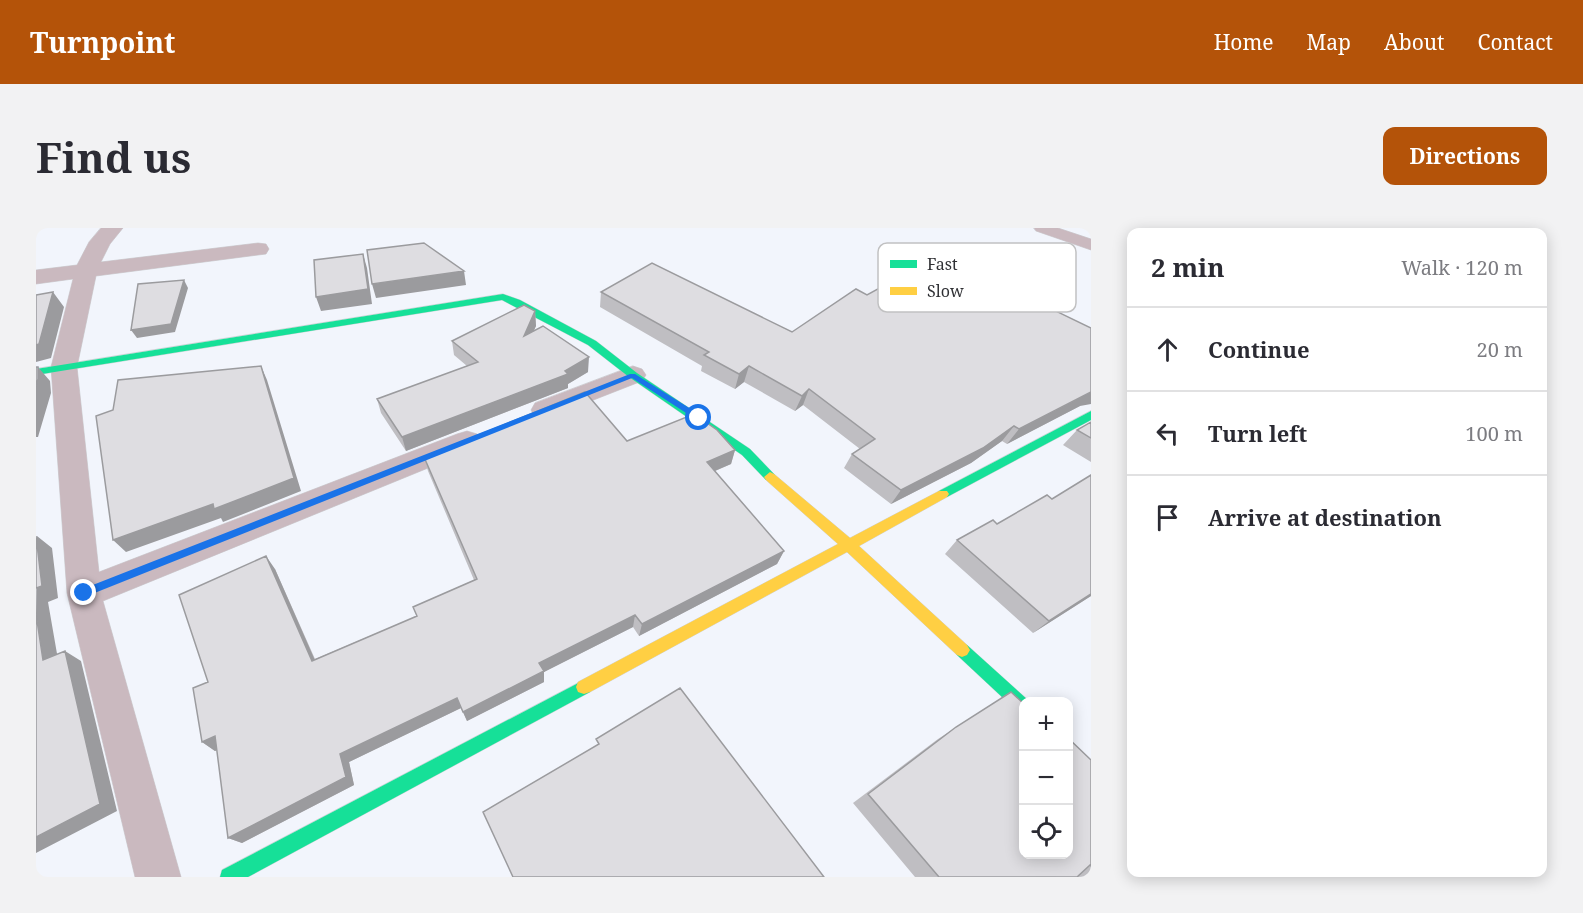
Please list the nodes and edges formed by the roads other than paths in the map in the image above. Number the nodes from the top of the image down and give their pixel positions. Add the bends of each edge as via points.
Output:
1 (113, 228) edge
2 (1042, 228) edge
3 (1091, 245) edge
4 (258, 249) dead end
5 (86, 270) junction
6 (36, 277) edge
7 (50, 370) edge
8 (633, 375) junction
9 (1091, 415) edge
10 (523, 419) edge
11 (490, 432) edge
12 (850, 546) junction
13 (84, 593) junction
14 (1019, 702) edge
15 (159, 877) edge
16 (229, 877) edge

1 - 5 street via 100,242
2 - 3 lane
4 - 5 street
5 - 6 street
5 - 7 street
7 - 8 street via 503,297 592,343
7 - 13 street
8 - 10 street
8 - 12 street via 746,452 785,492
9 - 12 street
11 - 13 street
12 - 14 street
12 - 16 street
13 - 15 street

